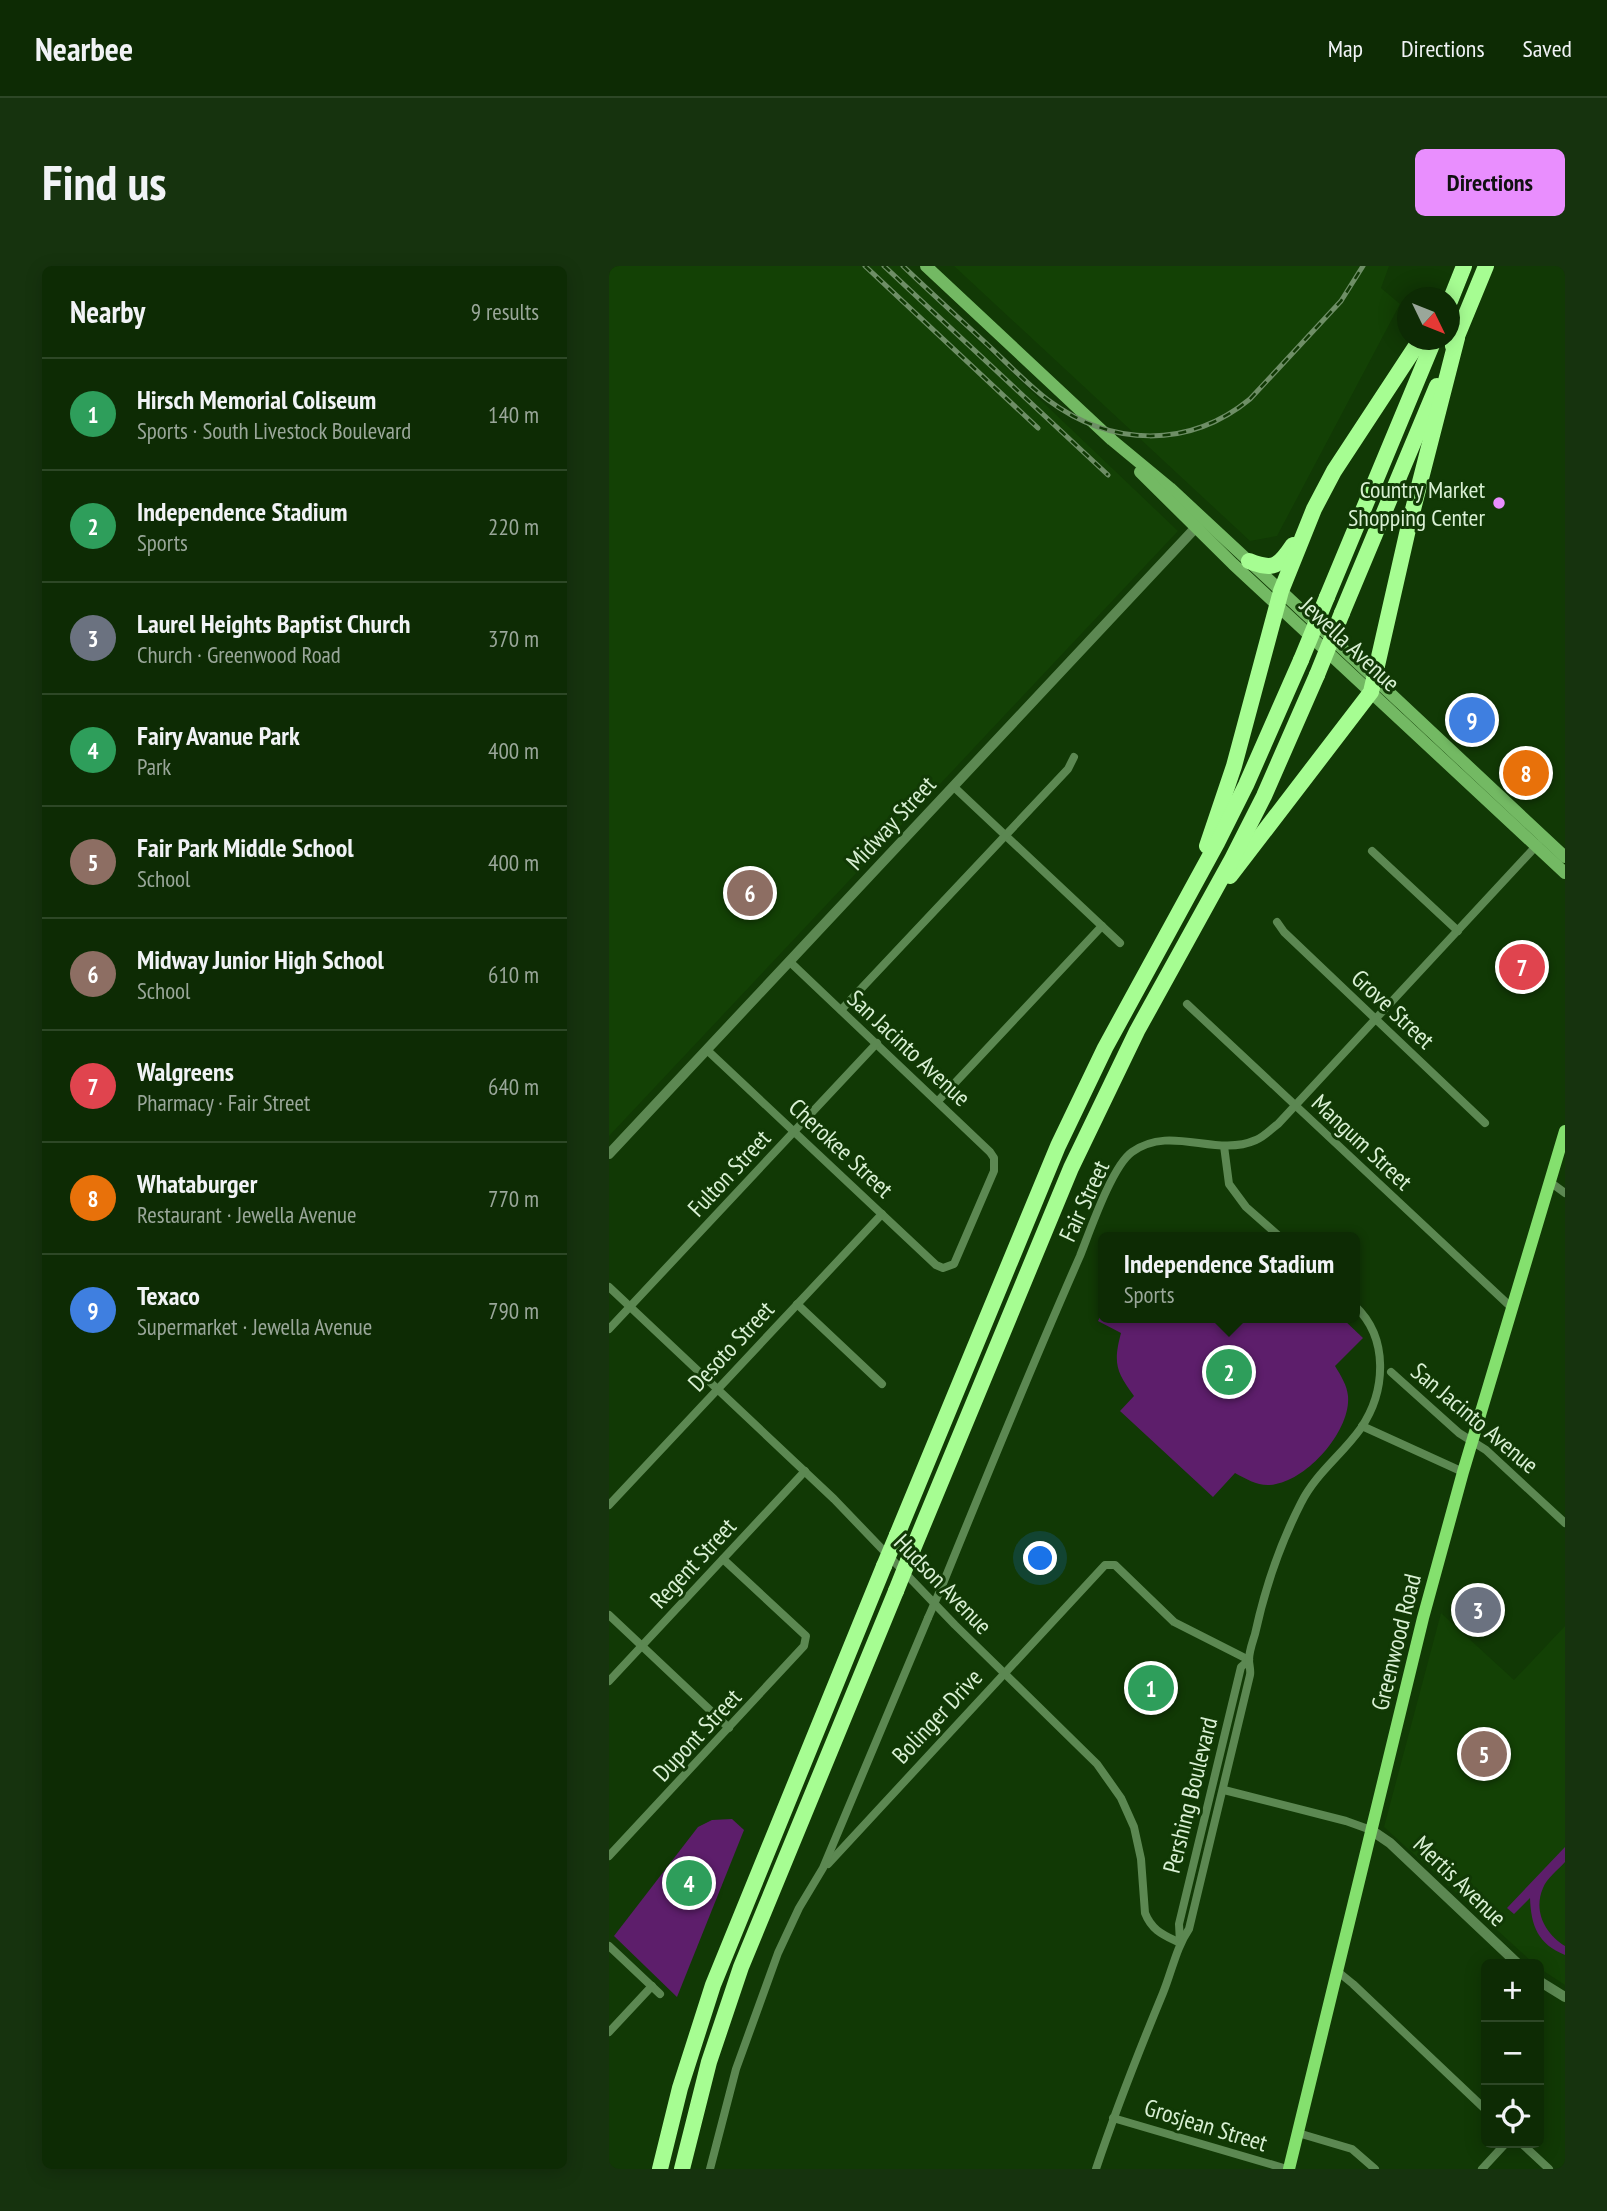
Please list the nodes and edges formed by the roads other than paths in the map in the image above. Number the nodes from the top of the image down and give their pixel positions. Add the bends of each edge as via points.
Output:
1 (926, 266) edge
2 (1464, 266) edge
3 (1486, 266) edge
4 (1452, 287) edge
5 (1456, 287) edge
6 (1460, 331) edge
7 (1413, 350) edge
8 (1430, 350) edge
9 (1452, 350) edge
10 (1454, 350) edge
11 (1314, 509) junction
12 (1200, 524) junction
13 (1249, 561) junction
14 (1279, 598) junction
15 (1373, 685) junction
16 (1074, 757) dead end
17 (954, 786) junction
18 (1006, 835) junction
19 (1541, 842) junction
20 (1372, 851) dead end
21 (1565, 857) edge
22 (1565, 873) edge
23 (1192, 889) junction
24 (1216, 892) junction
25 (1277, 922) dead end
26 (1103, 926) junction
27 (1458, 931) junction
28 (1120, 943) dead end
29 (790, 962) junction
30 (1187, 1004) dead end
31 (841, 1010) junction
32 (1377, 1020) junction
33 (877, 1043) junction
34 (707, 1050) junction
35 (938, 1101) junction
36 (1296, 1106) junction
37 (1485, 1123) dead end
38 (795, 1131) junction
39 (1565, 1131) edge
40 (1224, 1146) junction
41 (609, 1154) edge
42 (1550, 1182) junction
43 (1565, 1193) edge
44 (882, 1214) junction
45 (1274, 1232) edge
46 (950, 1267) joint
47 (609, 1287) edge
48 (797, 1304) junction
49 (630, 1307) junction
50 (1512, 1308) junction
51 (1360, 1313) edge
52 (609, 1329) edge
53 (1391, 1372) dead end
54 (882, 1384) dead end
55 (718, 1389) junction
56 (1362, 1426) junction
57 (1472, 1443) junction
58 (805, 1471) junction
59 (1463, 1472) junction
60 (609, 1505) edge
61 (1565, 1523) edge
62 (723, 1559) junction
63 (609, 1615) edge
64 (928, 1618) joint
65 (642, 1646) junction
66 (1249, 1660) junction
67 (1004, 1672) junction
68 (609, 1681) edge
69 (729, 1728) junction
70 (1224, 1790) junction
71 (1371, 1830) junction
72 (609, 1856) edge
73 (823, 1868) junction
74 (1180, 1943) junction
75 (609, 1946) edge
76 (1513, 1959) edge
77 (1337, 1971) junction
78 (1544, 1984) edge
79 (652, 1986) junction
80 (660, 1994) dead end
81 (1565, 1997) edge
82 (609, 2032) edge
83 (1481, 2105) edge
84 (1113, 2118) junction
85 (1298, 2133) junction
86 (1501, 2148) edge
87 (1526, 2148) edge
88 (660, 2169) edge
89 (682, 2169) edge
90 (710, 2169) edge
91 (1096, 2169) edge
92 (1288, 2169) edge
93 (1375, 2169) edge
94 (1482, 2169) edge
95 (1549, 2169) edge

1 - 12 main road, Jewella Avenue
2 - 4 highway
2 - 5 highway
3 - 6 highway
7 - 11 highway
8 - 23 highway, bridge via 1246,785
9 - 24 highway, bridge via 1317,675
10 - 15 highway
11 - 13 highway via 1279,564
11 - 14 highway
12 - 13 main road, Jewella Avenue
12 - 14 main road, Jewella Avenue
12 - 17 street, Midway Street
13 - 14 main road, Jewella Avenue
14 - 15 main road, Jewella Avenue
14 - 23 highway via 1234,766
15 - 19 main road, Jewella Avenue
15 - 24 highway via 1241,865
16 - 18 street
17 - 18 street
17 - 29 street, Midway Street
18 - 26 street
18 - 31 street
19 - 21 main road, Jewella Avenue
19 - 22 main road, Jewella Avenue
19 - 27 street, Fair Street
20 - 27 street
23 - 88 highway, bridge via 1105,1048 1058,1146 713,1985
24 - 89 highway, bridge via 1137,1031 1076,1156 741,1967 709,2062
25 - 32 street, Grove Street
26 - 28 street
26 - 35 street
27 - 32 street, Fair Street
29 - 31 street, San Jacinto Avenue
29 - 34 street, Midway Street
30 - 36 street, Mangum Street
31 - 33 street, San Jacinto Avenue
32 - 36 street, Fair Street
32 - 37 street, Grove Street
33 - 35 street, San Jacinto Avenue
33 - 38 street, Fulton Street
34 - 38 street, Cherokee Street
34 - 41 street, Midway Street
35 - 46 street, San Jacinto Avenue via 990,1152 995,1166 957,1260
36 - 40 street, Fair Street via 1256,1140
36 - 50 street, Mangum Street
38 - 44 street, Cherokee Street
38 - 49 street, Fulton Street
39 - 42 main road, Greenwood Road
40 - 45 street via 1229,1184
40 - 64 street, Fair Street, bridge via 1156,1140 1131,1152 1115,1173
42 - 43 street
42 - 50 main road, Greenwood Road
44 - 46 street, Cherokee Street via 936,1265
44 - 48 street, Desoto Street
47 - 49 street, Hudson Avenue
48 - 54 street
48 - 55 street, Desoto Street
49 - 52 street, Fulton Street
49 - 55 street, Hudson Avenue
50 - 57 main road, Greenwood Road
51 - 56 street, Pershing Boulevard via 1375,1333 1381,1362 1375,1399
53 - 57 street, San Jacinto Avenue
55 - 58 street, Hudson Avenue
55 - 60 street, Desoto Street
56 - 59 street
56 - 66 street, Pershing Boulevard via 1318,1475 1301,1502 1273,1569
57 - 59 main road, Greenwood Road
57 - 61 street, San Jacinto Avenue via 1486,1450
58 - 62 street, Regent Street
58 - 67 street, Hudson Avenue
59 - 71 main road, Greenwood Road
62 - 65 street, Regent Street
62 - 69 street, Dupont Street via 806,1636 801,1652
63 - 65 street
64 - 73 street, Bolinger Drive
65 - 68 street, Regent Street
65 - 69 street
66 - 67 street, Bolinger Drive via 1174,1622 1111,1564 1105,1565
66 - 70 street, Pershing Boulevard via 1250,1675
66 - 74 street, Pershing Boulevard via 1241,1667 1179,1924
67 - 73 street, Bolinger Drive
67 - 74 street, Hudson Avenue via 1115,1787 1137,1840 1148,1921 1160,1934
69 - 72 street, Dupont Street
70 - 71 street
70 - 74 street, Pershing Boulevard via 1189,1929
71 - 76 street, Mertis Avenue
71 - 77 main road, Greenwood Road
73 - 90 street, Bolinger Drive via 790,1925 756,2011
74 - 84 street, Pershing Boulevard
75 - 79 street
77 - 83 street
77 - 85 main road, Greenwood Road
78 - 81 street
79 - 80 street
79 - 82 street
84 - 91 street, Pershing Boulevard
84 - 92 street, Grosjean Street
85 - 92 main road, Greenwood Road
85 - 93 street via 1347,2146
86 - 94 street
87 - 95 street

